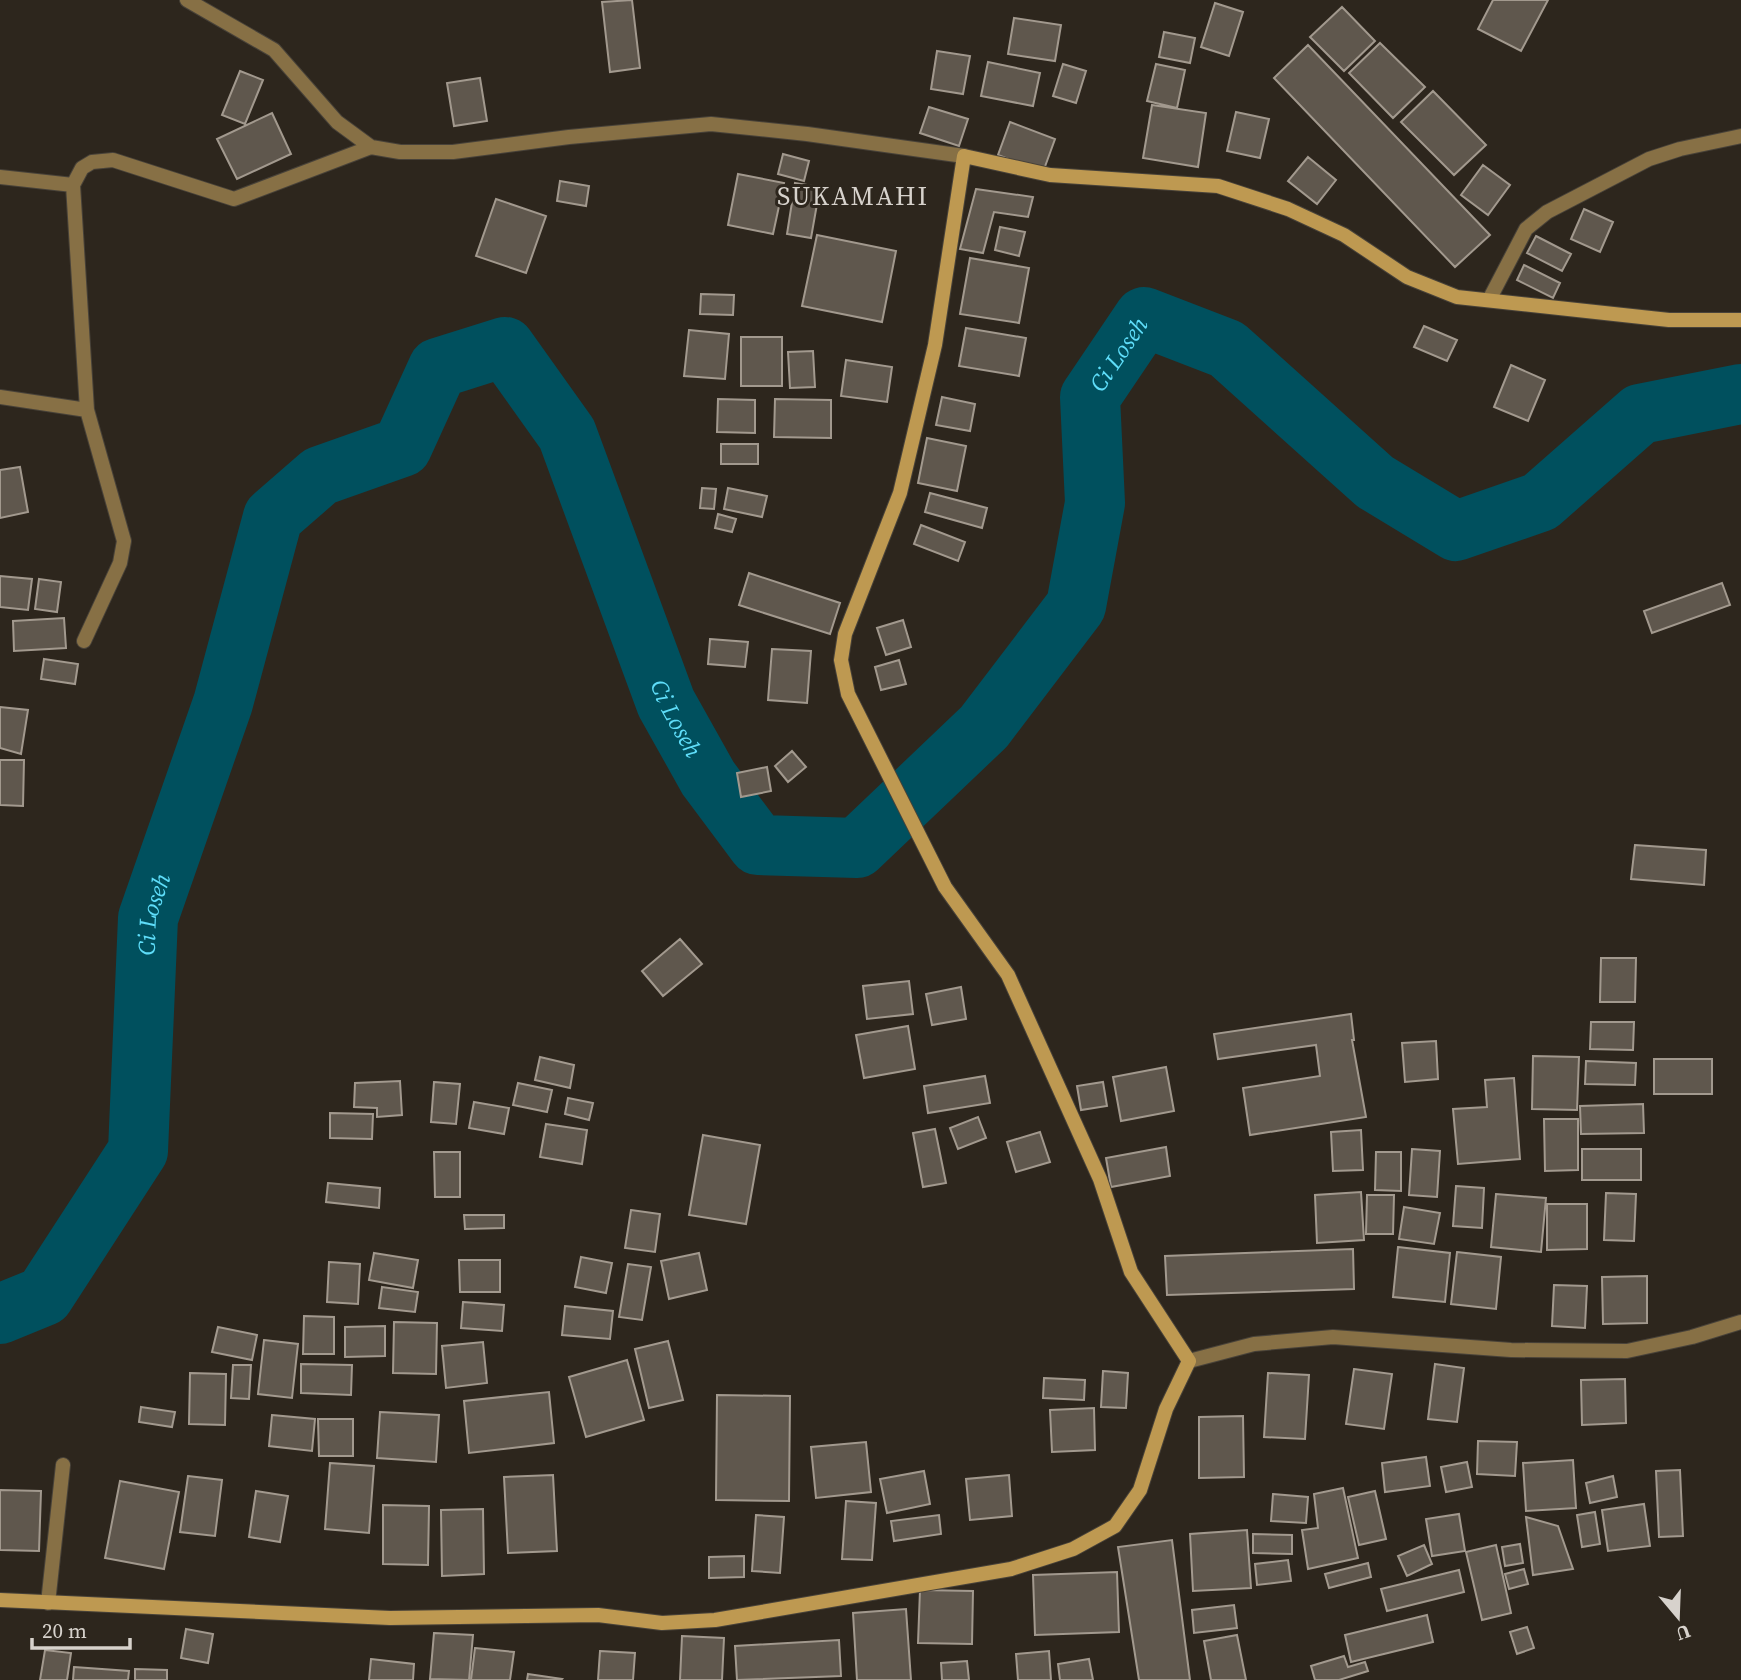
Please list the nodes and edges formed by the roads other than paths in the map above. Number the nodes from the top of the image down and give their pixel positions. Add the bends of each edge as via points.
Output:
1 (187, 0) edge
2 (1741, 136) edge
3 (371, 147) junction
4 (964, 156) junction
5 (0, 177) edge
6 (73, 186) junction
7 (1489, 300) junction
8 (1741, 320) edge
9 (0, 397) edge
10 (87, 410) junction
11 (84, 641) dead end
12 (1741, 1322) edge
13 (1189, 1361) junction
14 (63, 1465) dead end
15 (0, 1600) edge
16 (48, 1603) junction

1 - 3 street via 274,50 337,122
2 - 7 street via 1649,159 1547,212 1527,229
3 - 4 street via 453,152 711,124
3 - 6 street via 234,199 113,160 92,162
4 - 7 street via 1050,175 1218,186 1288,209 1332,230 1407,277 1457,297
4 - 13 street via 935,345 903,480 845,634 841,660 848,694 945,887 1008,975 1100,1179 1130,1272
5 - 6 street
6 - 10 street
7 - 8 street via 1669,320
9 - 10 street
10 - 11 street via 124,541 120,563
12 - 13 street via 1627,1351 1511,1350 1333,1337 1254,1344
13 - 16 street via 1167,1409 1140,1490 1115,1526 1073,1549 1011,1569 715,1620 662,1623 598,1615 390,1618
14 - 16 street
15 - 16 street

